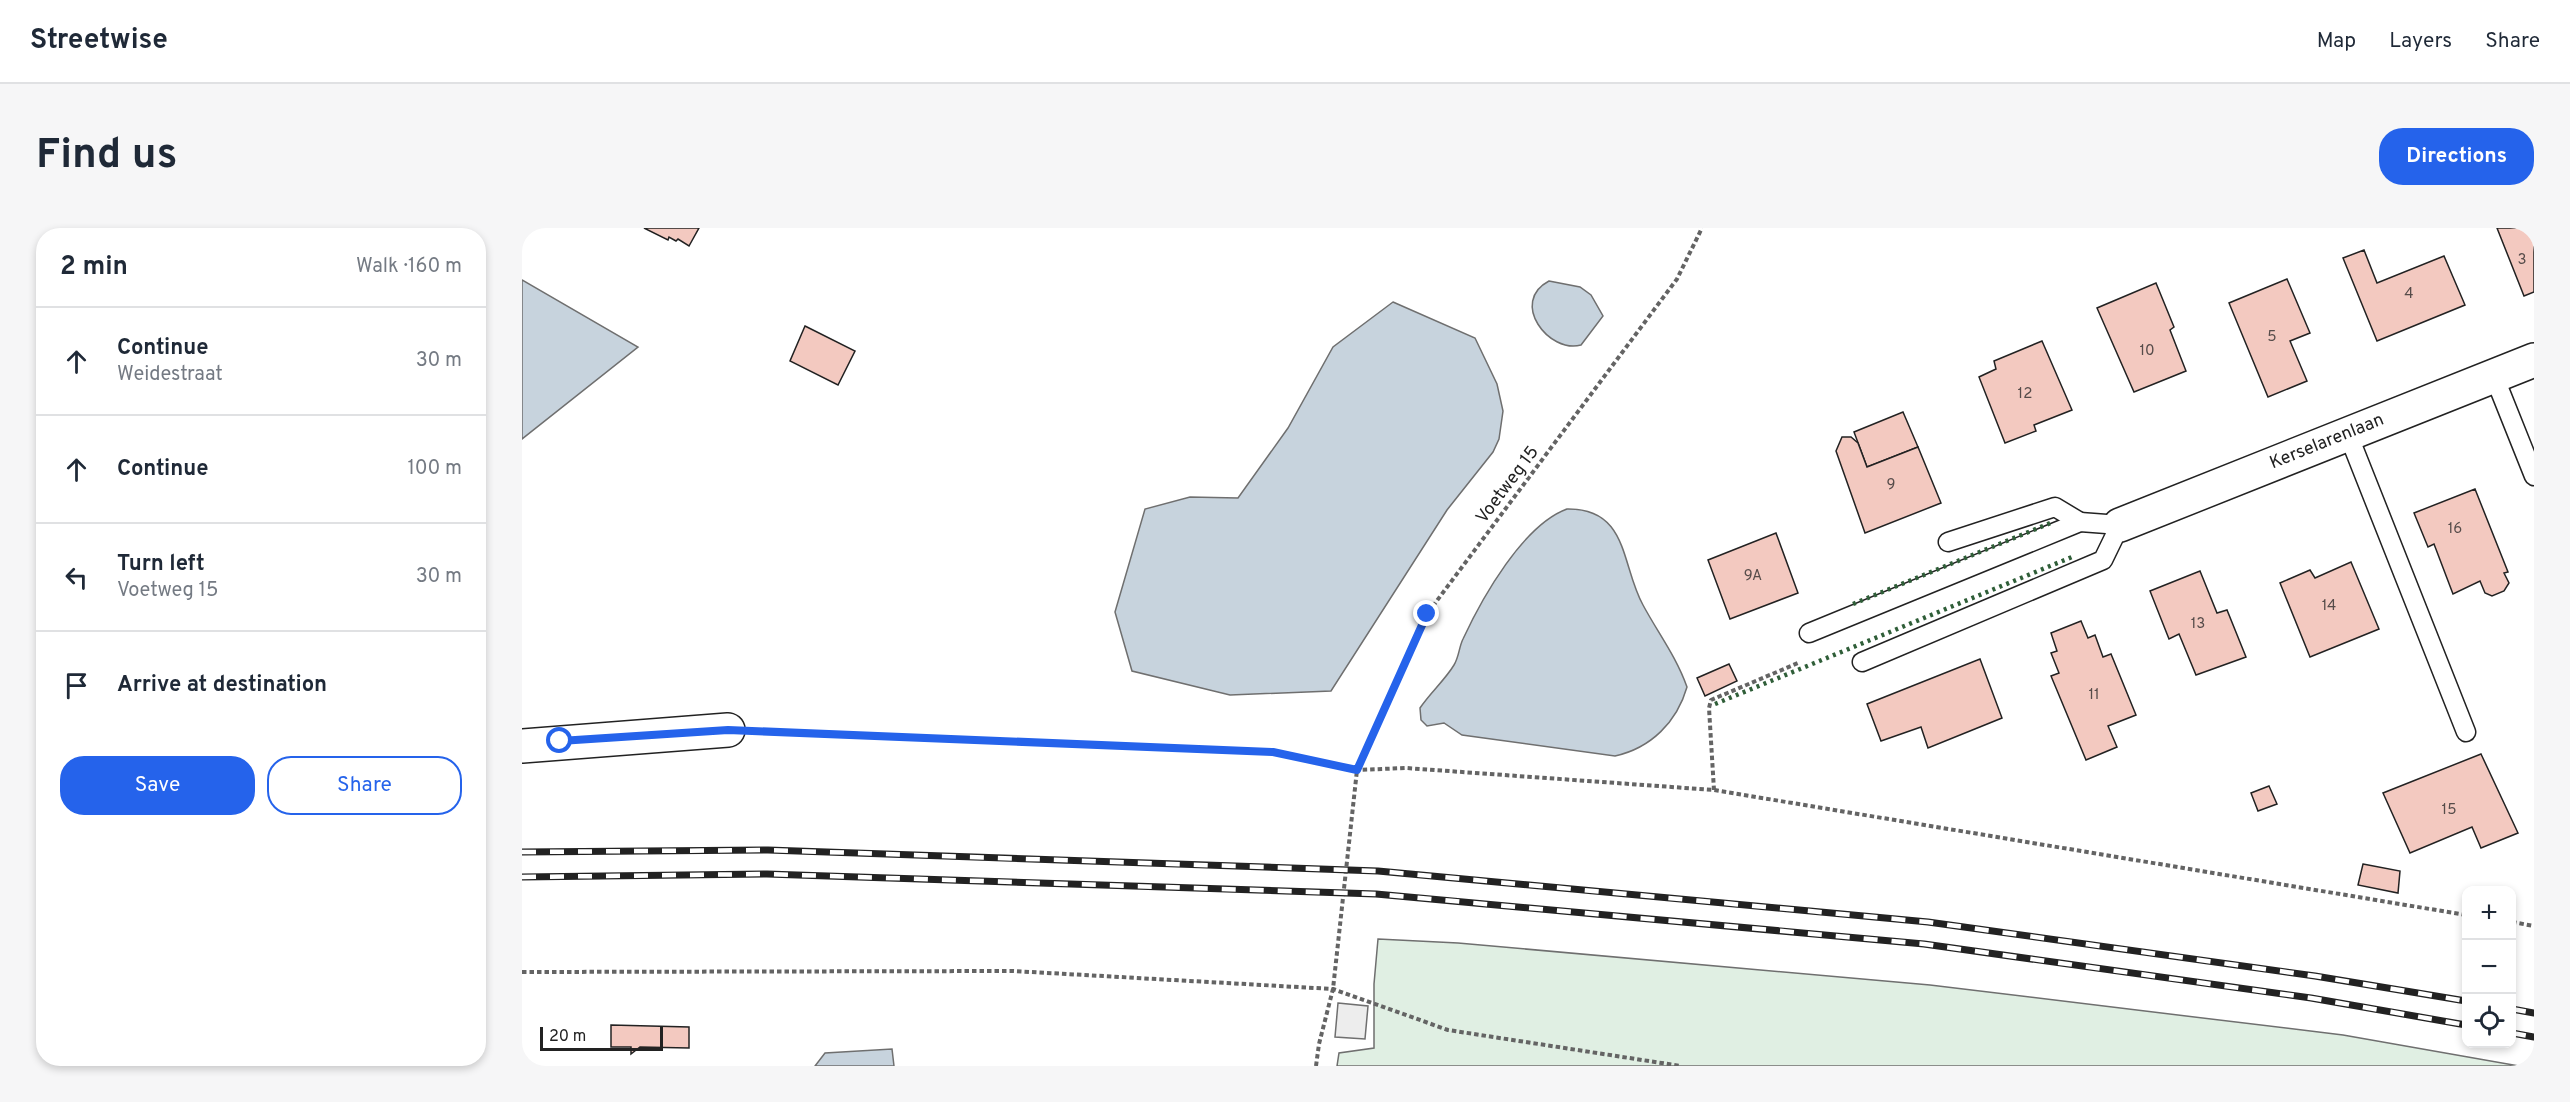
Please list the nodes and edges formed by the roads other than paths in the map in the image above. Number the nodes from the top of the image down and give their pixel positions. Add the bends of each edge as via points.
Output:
1 (2534, 360) edge
2 (2494, 376) junction
3 (2348, 434) junction
4 (2534, 476) edge
5 (2080, 522) junction
6 (2120, 525) junction
7 (1948, 542) dead end
8 (1809, 633) dead end
9 (1862, 662) dead end
10 (728, 730) road end
11 (2466, 732) dead end
12 (522, 746) edge

1 - 2 street, Kerselarenlaan
2 - 3 street, Kerselarenlaan
2 - 4 lane
3 - 6 street, Kerselarenlaan
3 - 11 lane
5 - 6 lane
5 - 7 lane via 2055,507
5 - 8 lane
6 - 9 lane via 2103,560
10 - 12 street

